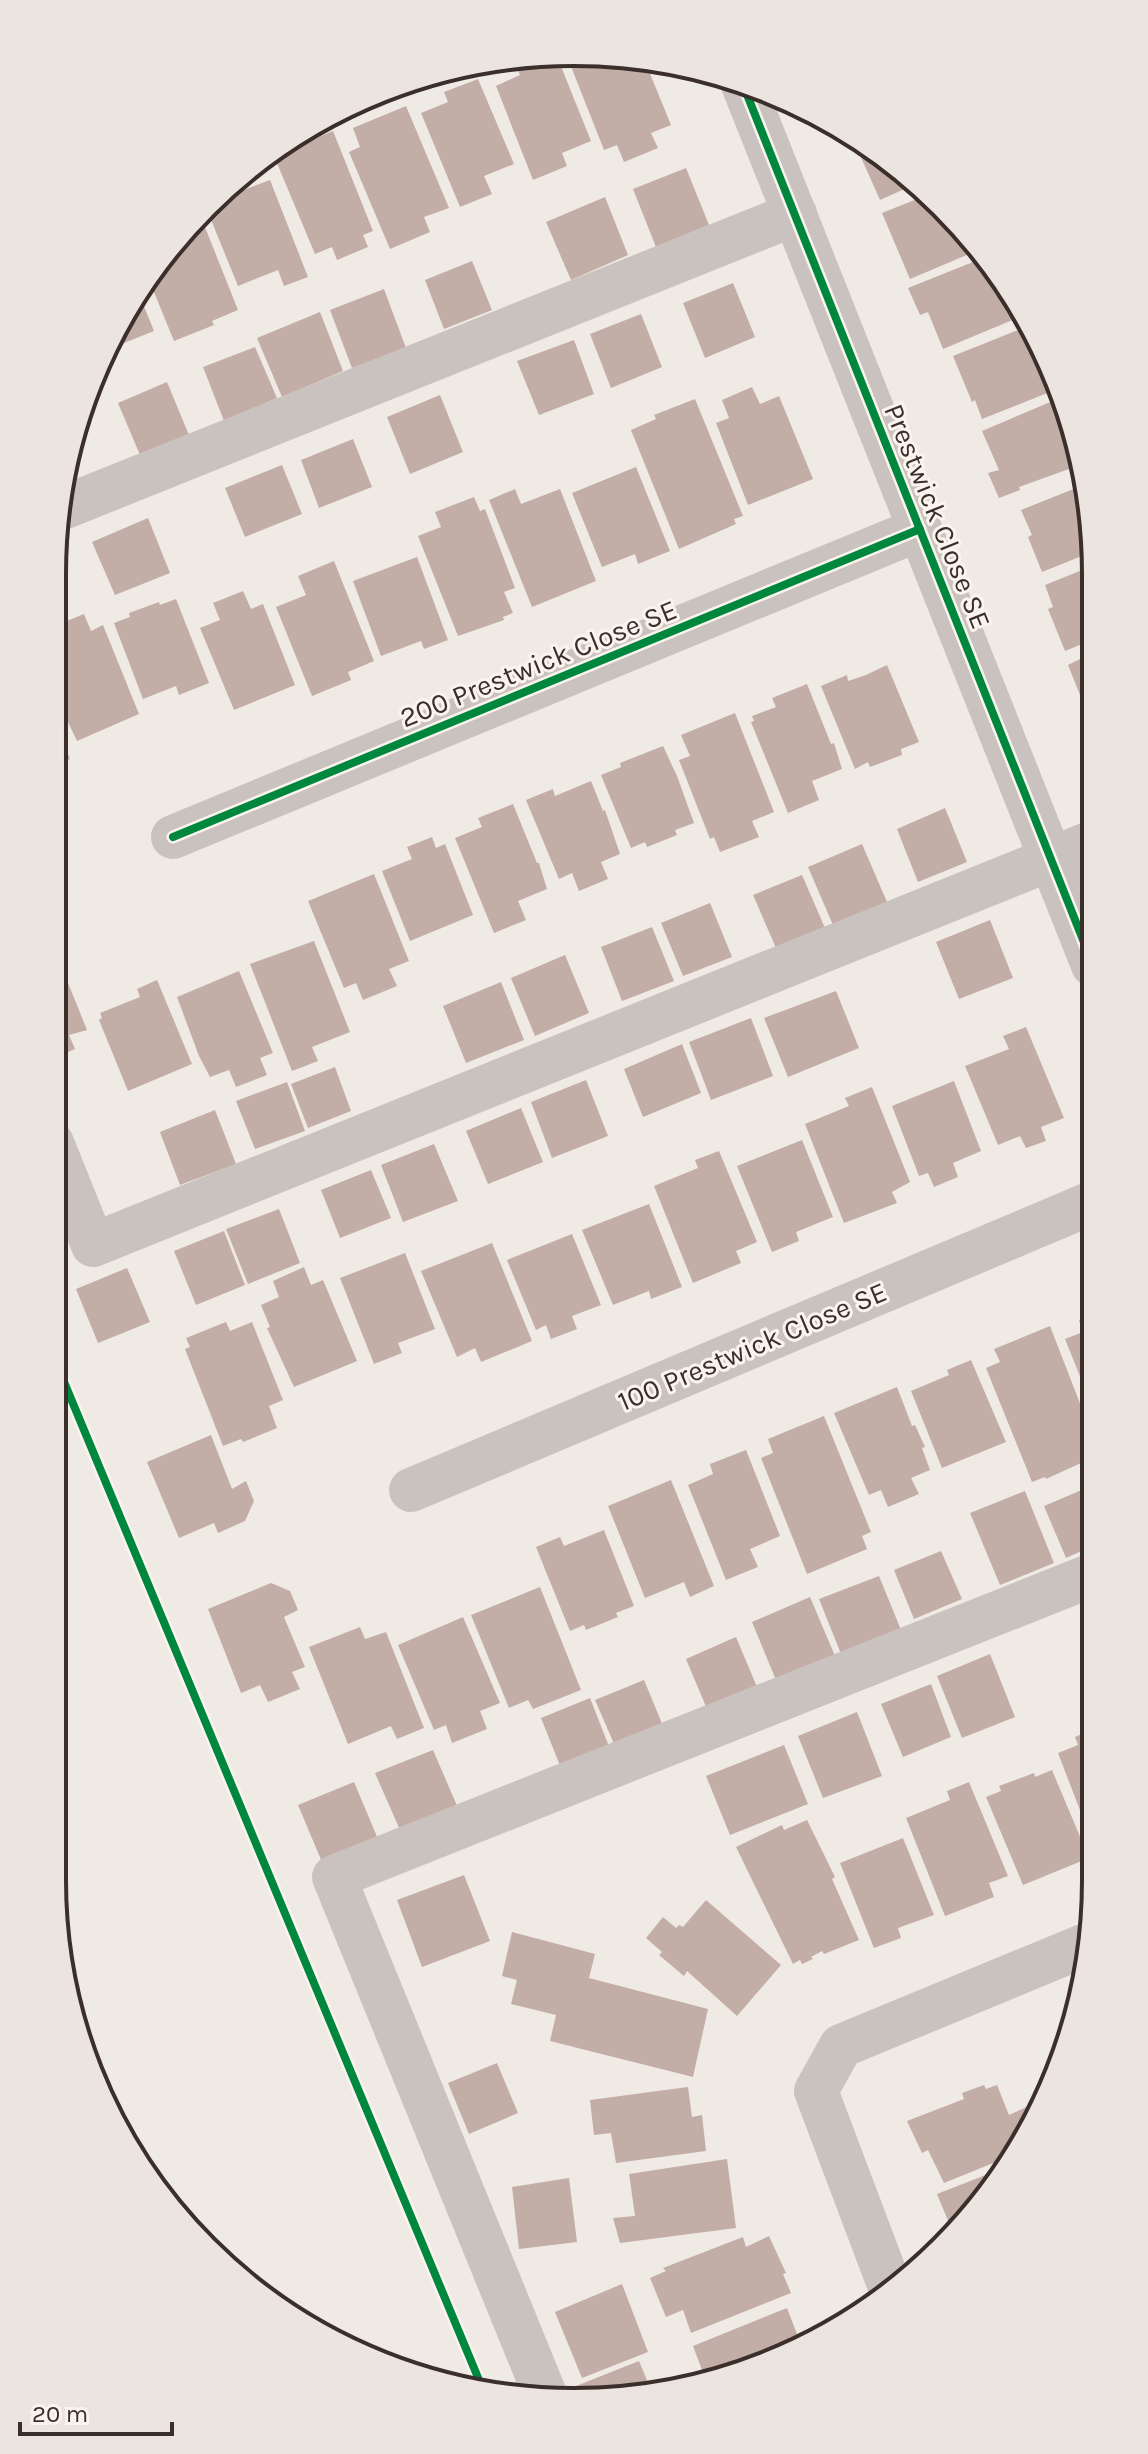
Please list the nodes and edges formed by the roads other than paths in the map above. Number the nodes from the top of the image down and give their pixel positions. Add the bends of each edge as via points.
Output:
1 (748, 97) edge
2 (795, 214) junction
3 (71, 505) edge
4 (920, 529) junction
5 (173, 837) dead end
6 (1082, 846) edge
7 (1051, 859) junction
8 (1082, 937) edge
9 (66, 1178) edge
10 (1082, 1207) edge
11 (411, 1490) dead end
12 (1082, 1579) edge
13 (1078, 1948) edge
14 (887, 2280) edge
15 (542, 2387) edge

1 - 2 street, Prestwick Close SE
2 - 3 street
2 - 4 street, Prestwick Close SE
4 - 5 street, 200 Prestwick Close SE
4 - 7 street, Prestwick Close SE
6 - 7 street
7 - 8 street, Prestwick Close SE
7 - 9 street via 93,1245
10 - 11 street, 100 Prestwick Close SE
12 - 15 street via 334,1877
13 - 14 street via 841,2046 816,2091

